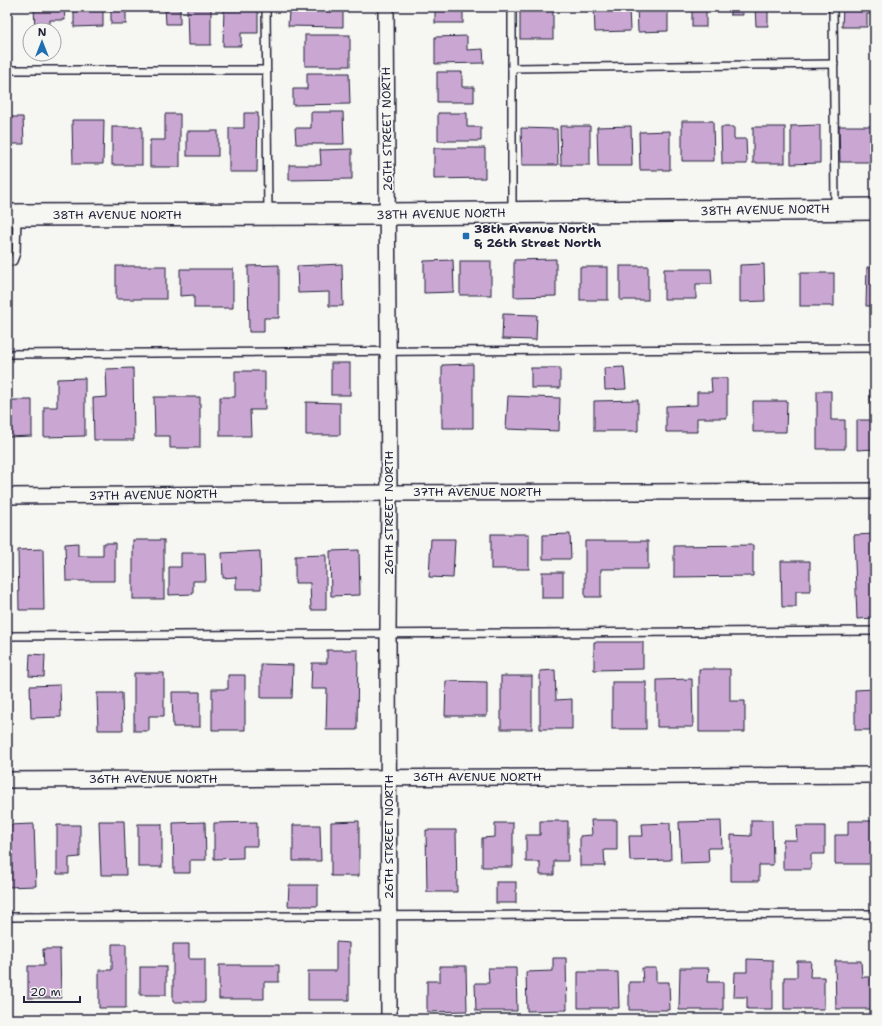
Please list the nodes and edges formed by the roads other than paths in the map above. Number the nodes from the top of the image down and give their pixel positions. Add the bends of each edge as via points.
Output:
1 (266, 7) edge
2 (386, 7) edge
3 (512, 7) edge
4 (833, 7) edge
5 (834, 64) junction
6 (512, 68) junction
7 (7, 70) edge
8 (266, 70) junction
9 (835, 209) junction
10 (875, 209) edge
11 (512, 213) junction
12 (388, 214) junction
13 (12, 215) edge
14 (268, 215) junction
15 (7, 262) edge
16 (875, 348) edge
17 (389, 352) junction
18 (7, 354) edge
19 (875, 491) edge
20 (389, 492) junction
21 (7, 496) edge
22 (875, 631) edge
23 (388, 634) junction
24 (7, 636) edge
25 (875, 775) edge
26 (389, 778) junction
27 (7, 780) edge
28 (875, 914) edge
29 (7, 917) edge
30 (390, 917) junction
31 (389, 1019) edge

1 - 8 lane
2 - 12 street, 26TH STREET NORTH
3 - 6 lane
4 - 5 lane
5 - 6 lane
5 - 9 lane
6 - 11 lane
7 - 8 lane
8 - 14 lane
9 - 10 main road, 38TH AVENUE NORTH
9 - 11 main road, 38TH AVENUE NORTH
11 - 12 main road, 38TH AVENUE NORTH
12 - 14 main road, 38TH AVENUE NORTH
12 - 17 street, 26TH STREET NORTH
13 - 14 main road, 38TH AVENUE NORTH
13 - 15 lane via 16,253 13,261
16 - 17 lane
17 - 18 lane
17 - 20 street, 26TH STREET NORTH
19 - 20 street, 37TH AVENUE NORTH
20 - 21 street, 37TH AVENUE NORTH
20 - 23 street, 26TH STREET NORTH
22 - 23 lane
23 - 24 lane
23 - 26 street, 26TH STREET NORTH
25 - 26 street, 36TH AVENUE NORTH
26 - 27 street, 36TH AVENUE NORTH
26 - 30 street, 26TH STREET NORTH
28 - 30 lane
29 - 30 lane
30 - 31 street, 26TH STREET NORTH

